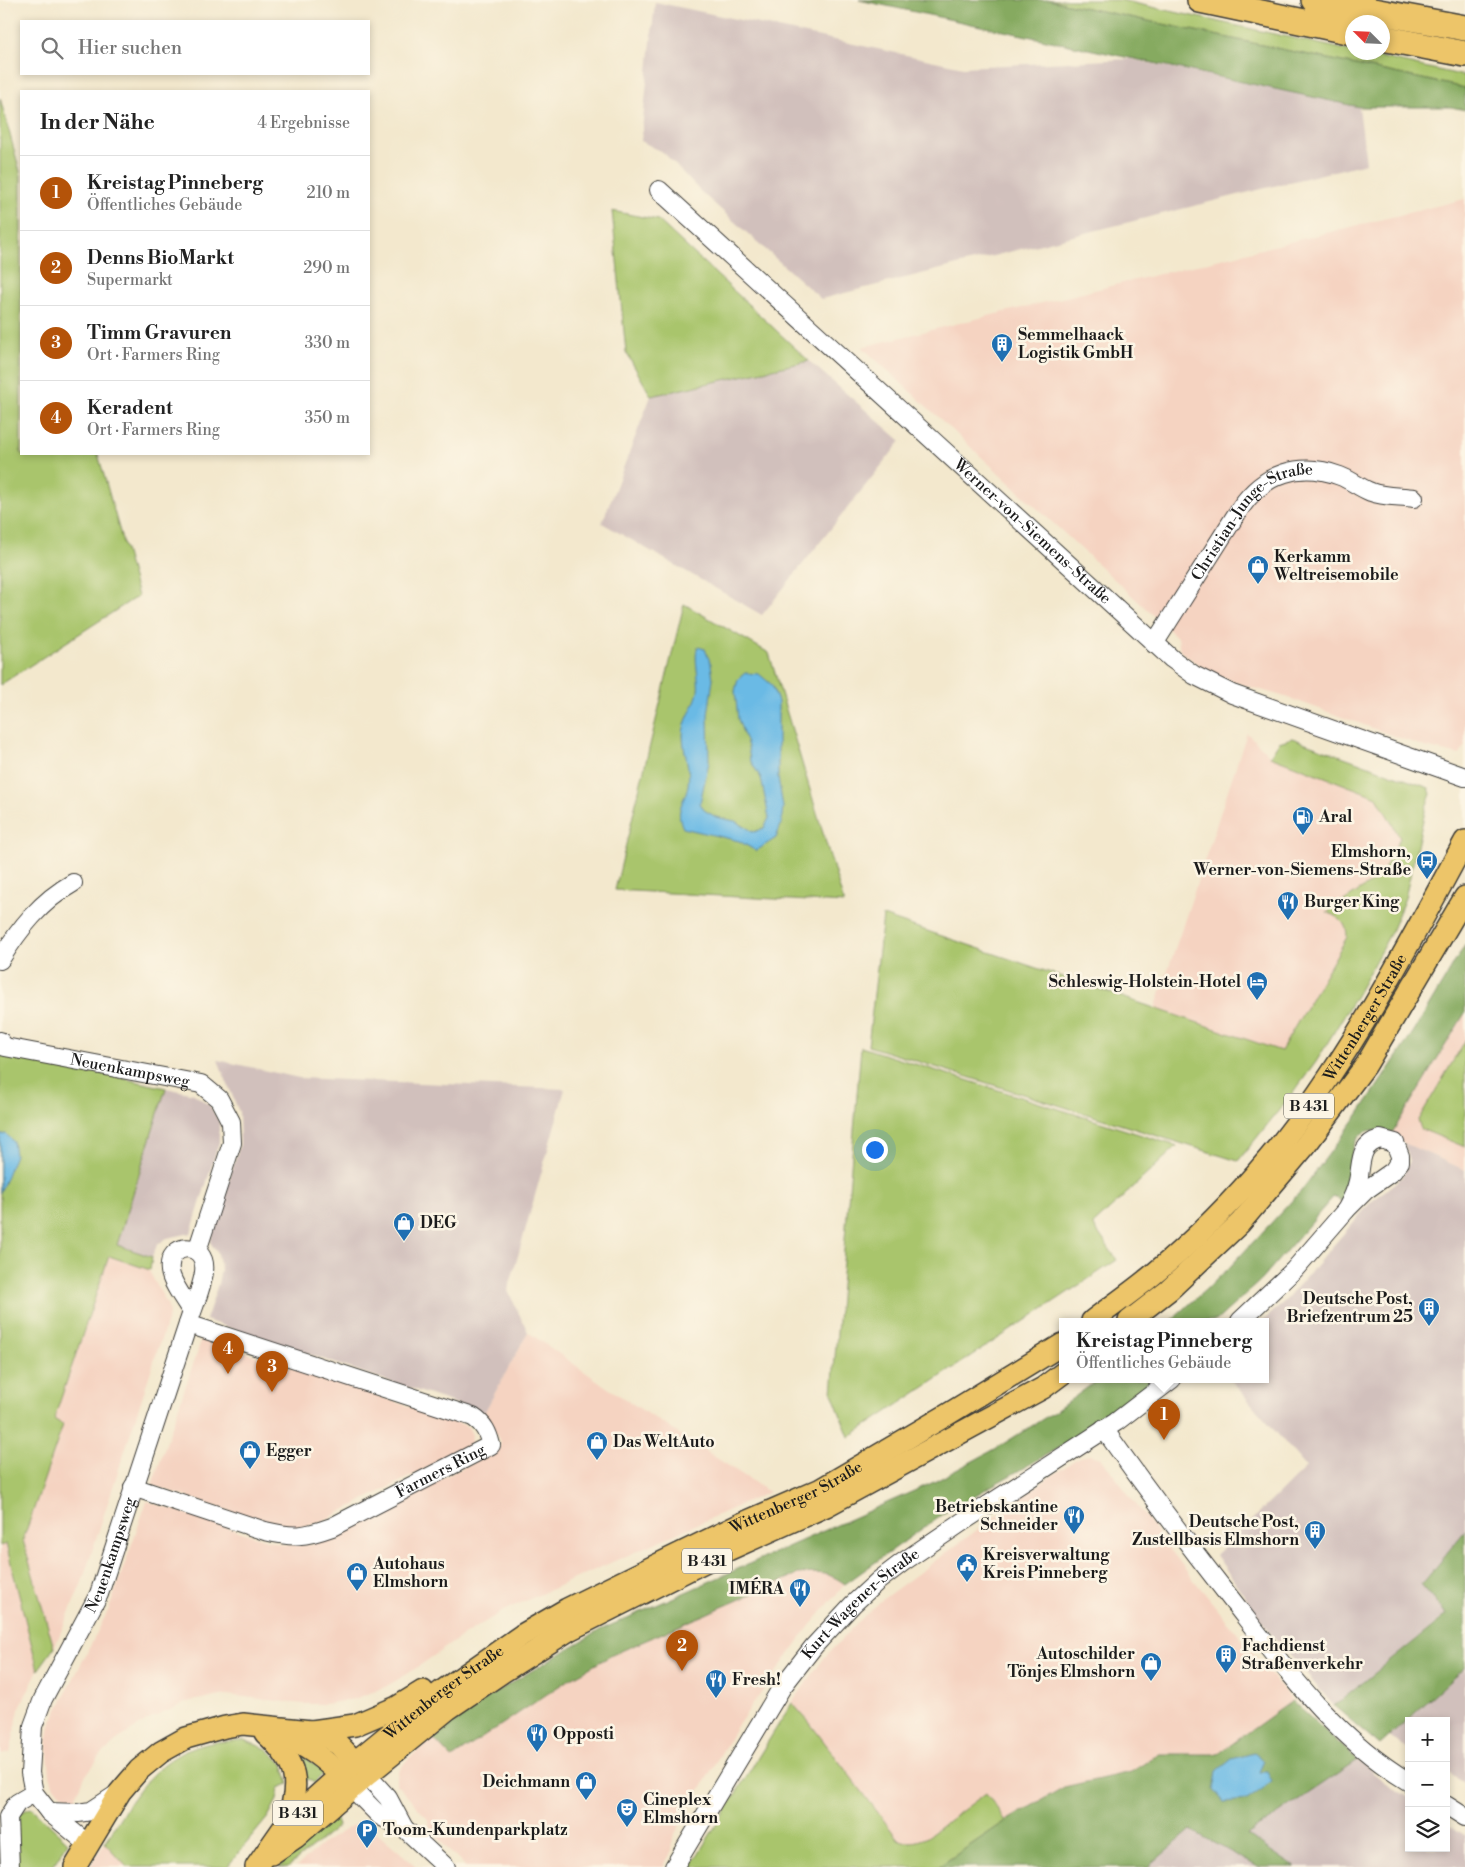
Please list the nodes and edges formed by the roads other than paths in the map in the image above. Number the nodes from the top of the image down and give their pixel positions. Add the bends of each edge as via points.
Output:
1 (1200, 0) edge
2 (1314, 0) edge
3 (1465, 16) edge
4 (1408, 18) junction
5 (1465, 28) edge
6 (1345, 31) edge
7 (1390, 40) edge
8 (1465, 54) edge
9 (660, 190) dead end
10 (1414, 498) dead end
11 (1154, 644) junction
12 (1465, 777) edge
13 (1465, 841) edge
14 (73, 883) dead end
15 (1465, 897) edge
16 (0, 960) edge
17 (0, 1041) edge
18 (1346, 1210) dead end
19 (197, 1250) junction
20 (190, 1318) junction
21 (1096, 1318) edge
22 (1133, 1318) edge
23 (1243, 1318) edge
24 (1059, 1346) edge
25 (1059, 1376) edge
26 (1167, 1383) edge
27 (1104, 1429) junction
28 (134, 1487) junction
29 (491, 1655) junction
30 (311, 1731) junction
31 (210, 1732) junction
32 (264, 1733) junction
33 (353, 1775) junction
34 (1405, 1779) edge
35 (120, 1792) junction
36 (34, 1793) junction
37 (1448, 1807) edge
38 (49, 1812) junction
39 (1465, 1817) edge
40 (286, 1824) junction
41 (89, 1845) junction
42 (260, 1862) edge
43 (10, 1867) edge
44 (75, 1867) edge
45 (446, 1867) edge
46 (674, 1867) edge

1 - 6 highway
2 - 4 highway
3 - 4 highway via 1418,12
4 - 5 highway
7 - 8 highway
9 - 11 street, Werner-von-Siemens-Straße
10 - 11 street, Christian-Junge-Straße via 1372,493 1341,476 1317,470 1293,471 1268,480 1241,507
11 - 12 street, Werner-von-Siemens-Straße via 1194,675 1232,694
13 - 21 main road, Wittenberger Straße / B 431 via 1346,1052 1307,1109 1226,1207 1156,1272
14 - 16 street via 41,905
15 - 22 main road, Wittenberger Straße / B 431 via 1366,1065 1295,1158 1240,1223 1169,1290
17 - 19 street, Neuenkampsweg via 5,1047 201,1084 219,1099 231,1122 232,1143
18 - 23 street via 1294,1270
19 - 20 street, Neuenkampsweg via 202,1256 204,1271
19 - 20 street via 176,1251 170,1262 170,1273
20 - 28 street, Neuenkampsweg
20 - 28 street, Farmers Ring via 473,1417 481,1422 492,1445 332,1527 307,1536 286,1537
24 - 29 main road, Wittenberger Straße / B 431 via 819,1490 741,1524 567,1609
25 - 33 main road, Wittenberger Straße / B 431 via 1043,1388 826,1506 728,1550 569,1630
26 - 27 street, Kurt-Wagener-Straße
27 - 34 street via 1184,1540 1292,1678 1359,1746
27 - 46 street, Kurt-Wagener-Straße via 903,1562 843,1614 782,1686
28 - 36 street, Neuenkampsweg via 98,1594 43,1699 33,1726 30,1773
29 - 30 main road via 378,1716 355,1725
29 - 33 main road, Wittenberger Straße / B 431 via 442,1690
30 - 31 main road via 243,1724
30 - 33 main road via 339,1745
31 - 32 main road
31 - 35 main road via 186,1738 161,1752
32 - 33 main road via 308,1748
32 - 40 main road via 279,1746 296,1779 293,1806
33 - 40 main road, B 431
33 - 42 main road, B 431 via 296,1837
33 - 45 street via 380,1816 404,1828
35 - 38 street via 91,1811
35 - 41 main road
36 - 38 street
36 - 43 street via 17,1803 8,1817
37 - 39 street
38 - 41 street
40 - 42 main road, B 431
41 - 44 main road

